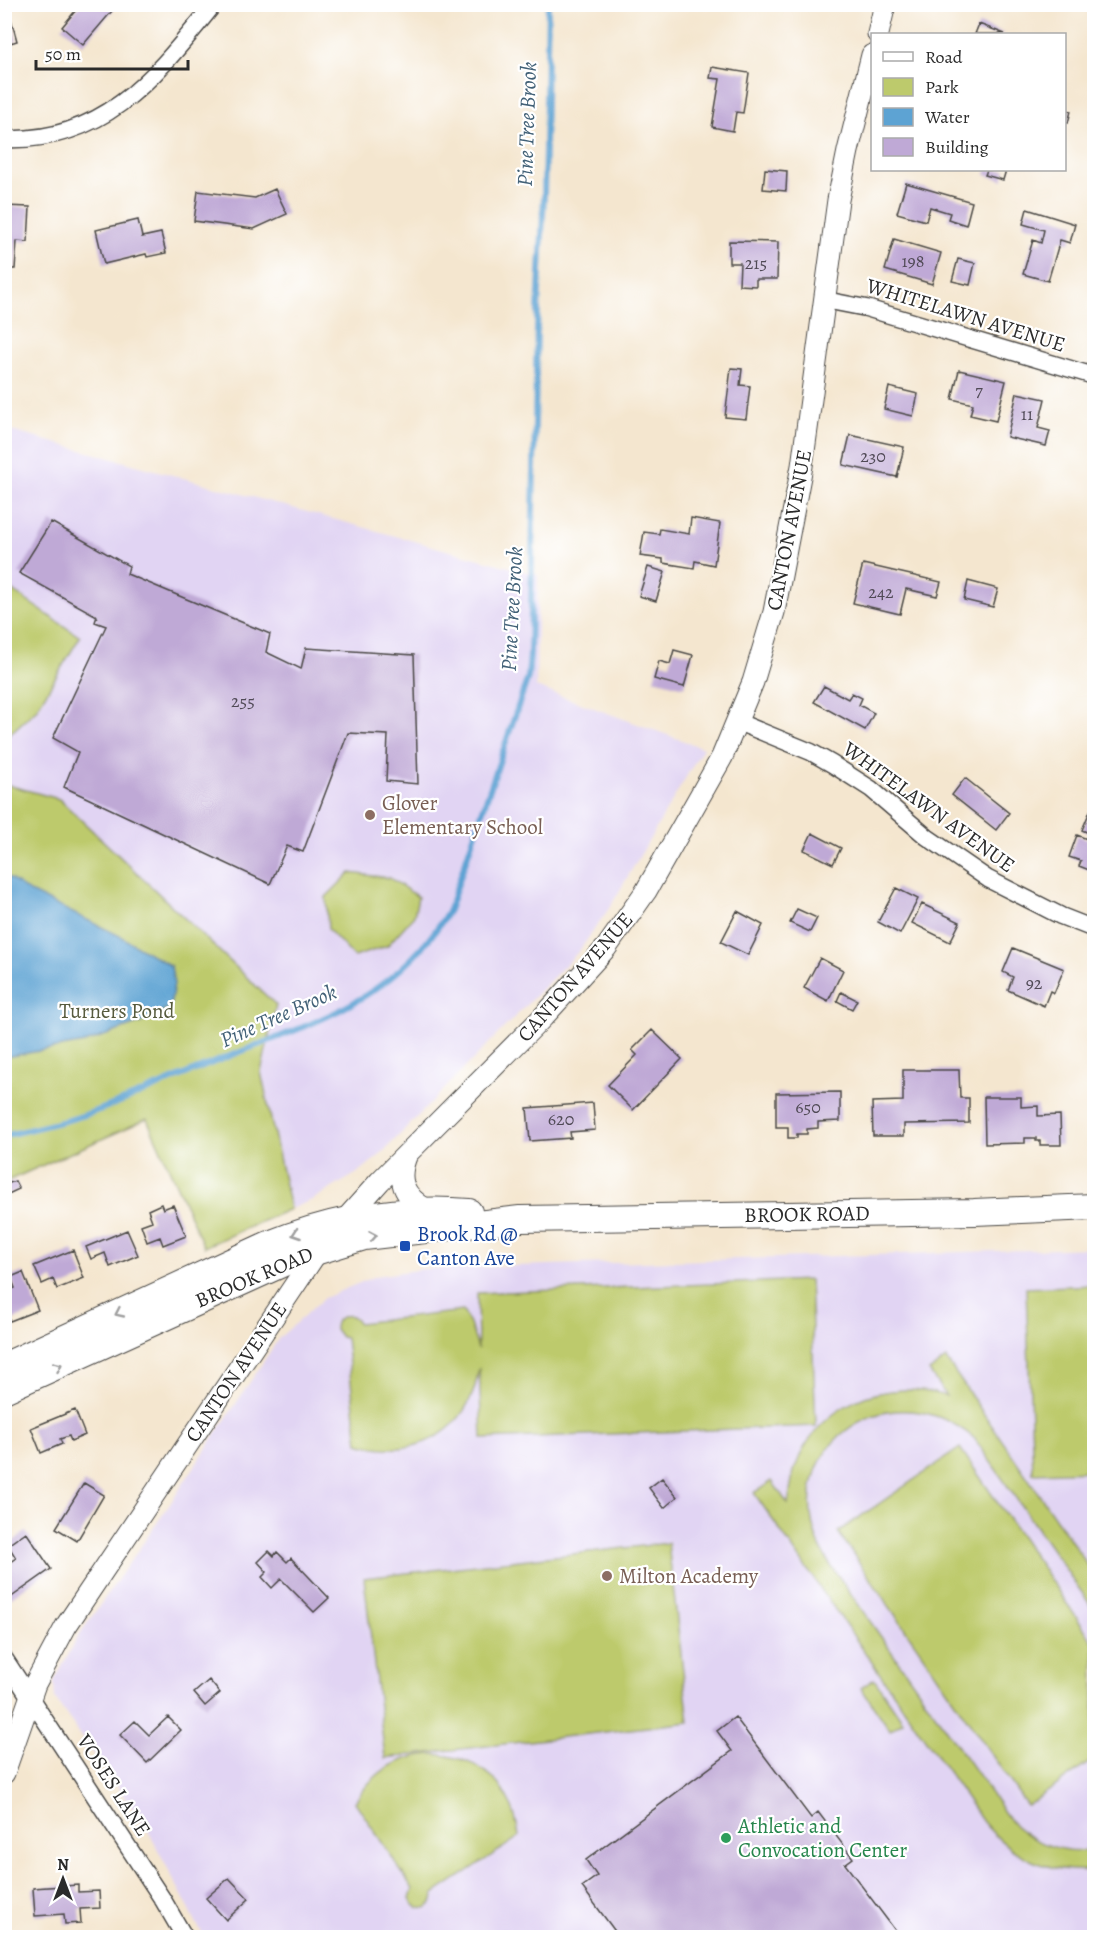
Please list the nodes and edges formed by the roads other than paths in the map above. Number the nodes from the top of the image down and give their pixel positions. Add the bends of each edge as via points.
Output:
1 (214, 4) edge
2 (885, 4) edge
3 (878, 33) edge
4 (871, 63) edge
5 (4, 139) edge
6 (825, 300) junction
7 (1095, 376) edge
8 (738, 722) junction
9 (1095, 929) edge
10 (407, 1154) junction
11 (1095, 1207) edge
12 (427, 1210) junction
13 (520, 1219) junction
14 (342, 1221) junction
15 (319, 1249) junction
16 (4, 1366) edge
17 (4, 1390) edge
18 (4, 1658) edge
19 (30, 1698) junction
20 (4, 1773) edge
21 (185, 1938) edge

1 - 5 street via 147,84 101,117 51,135
2 - 3 street
4 - 6 street, CANTON AVENUE via 838,200
6 - 7 street, WHITELAWN AVENUE via 866,308
6 - 8 street, CANTON AVENUE via 802,466 778,595 761,660
8 - 9 street, WHITELAWN AVENUE via 832,764 871,789 927,837 988,879
8 - 10 street, CANTON AVENUE via 711,777 622,928 543,1017
10 - 12 street via 402,1183 411,1199
10 - 14 street, CANTON AVENUE
11 - 13 main road, BROOK ROAD
12 - 13 main road, BROOK ROAD
12 - 14 main road, BROOK ROAD
15 -> 13 main road, BROOK ROAD via 386,1234
14 - 15 street, CANTON AVENUE
14 -> 16 main road, BROOK ROAD via 269,1244
17 -> 15 main road, BROOK ROAD
15 - 19 street, CANTON AVENUE via 75,1611
18 - 19 street, VOSES LANE
19 - 20 street, CANTON AVENUE
19 - 21 street, VOSES LANE

